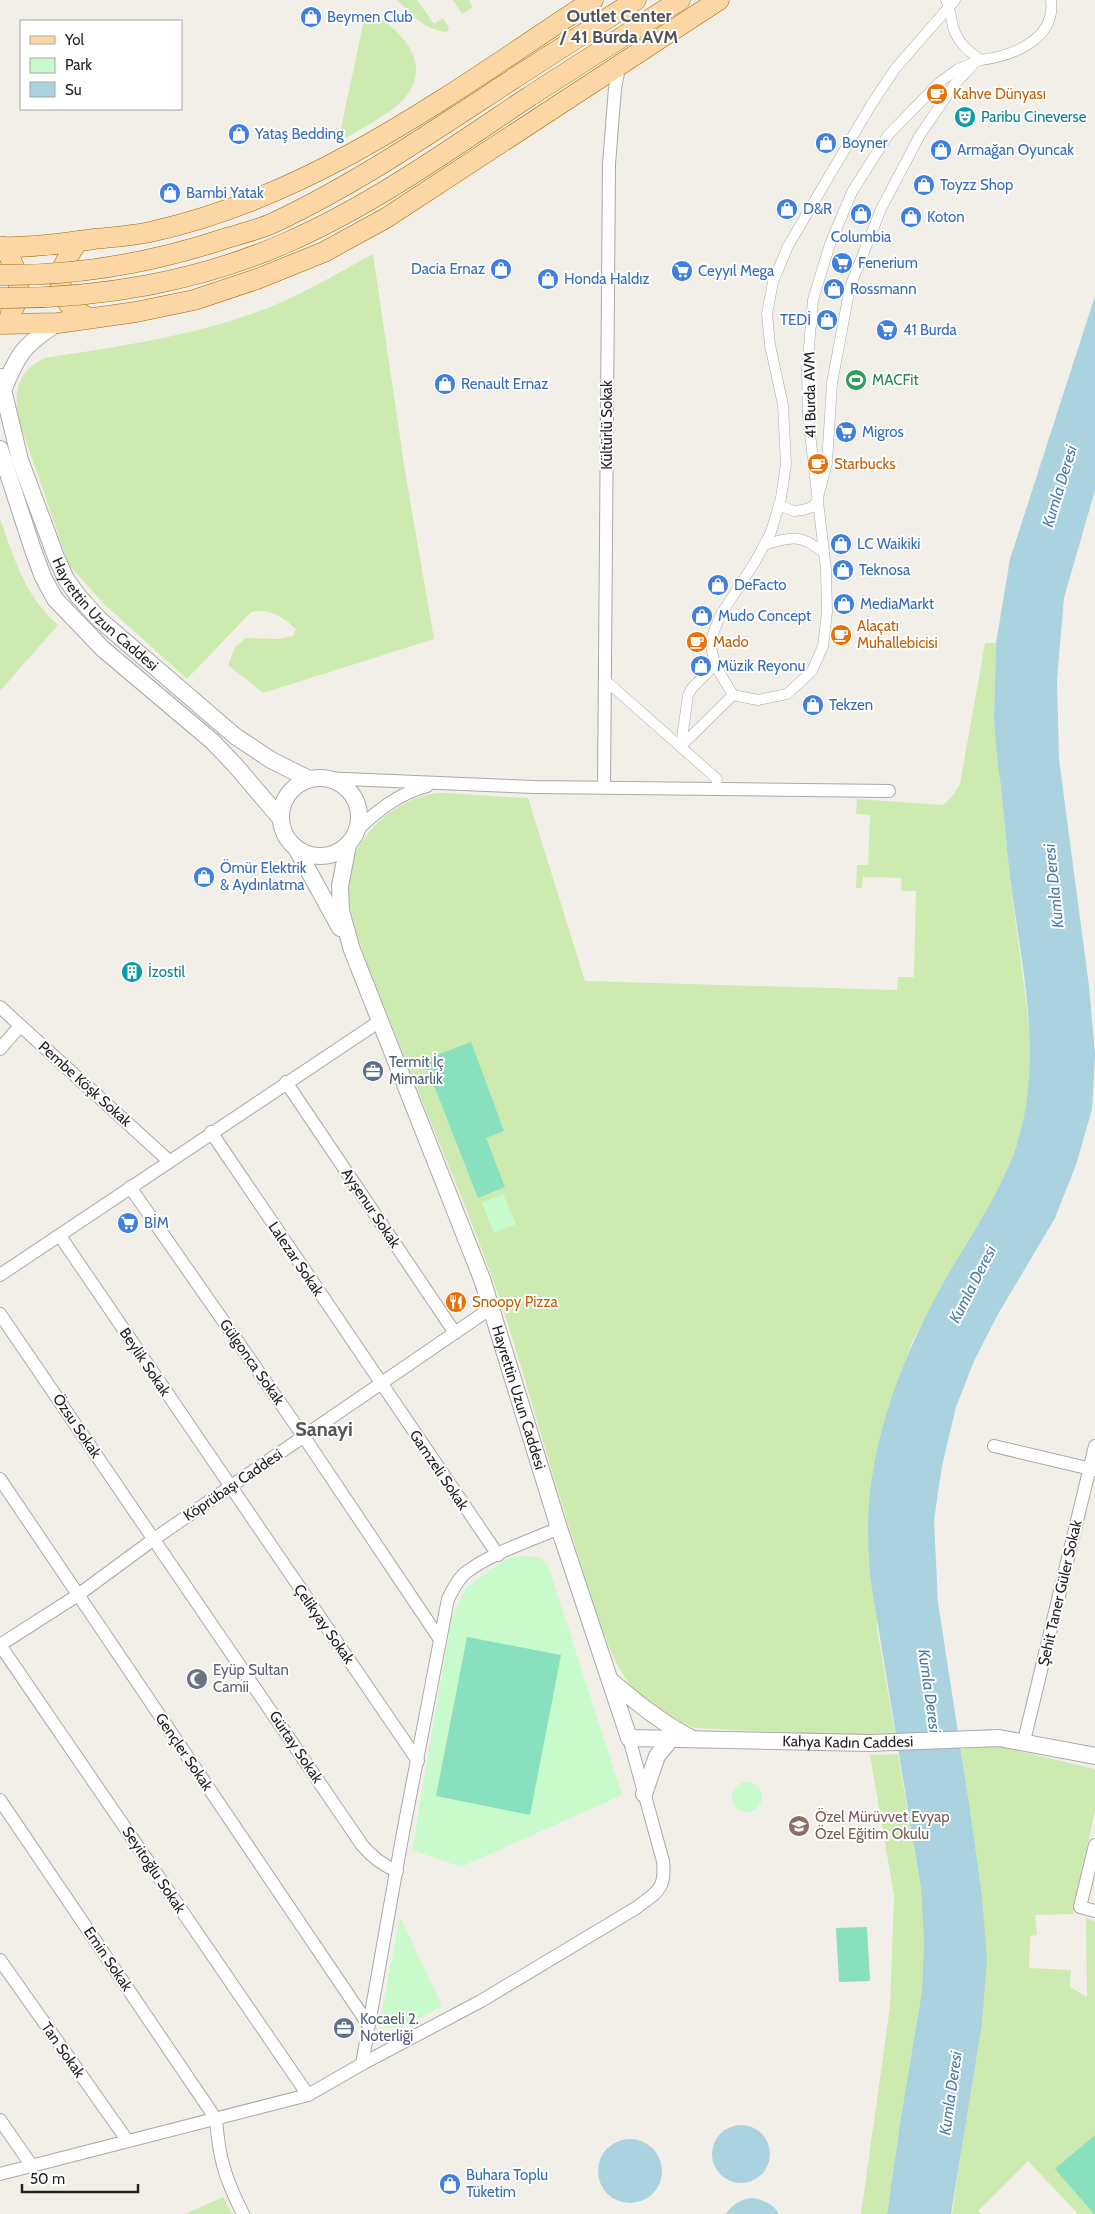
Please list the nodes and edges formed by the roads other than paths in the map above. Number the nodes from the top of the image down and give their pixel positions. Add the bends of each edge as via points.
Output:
1 (593, 0) edge
2 (636, 0) edge
3 (680, 0) edge
4 (719, 0) edge
5 (1051, 0) edge
6 (950, 3) edge
7 (978, 61) junction
8 (620, 63) junction
9 (78, 241) junction
10 (2, 247) edge
11 (0, 275) edge
12 (0, 298) edge
13 (88, 318) junction
14 (58, 323) junction
15 (1, 328) edge
16 (1, 385) edge
17 (0, 449) edge
18 (817, 502) junction
19 (779, 505) junction
20 (764, 545) junction
21 (824, 553) junction
22 (715, 665) junction
23 (605, 680) junction
24 (733, 695) junction
25 (681, 746) junction
26 (315, 778) junction
27 (441, 782) junction
28 (604, 787) junction
29 (716, 788) junction
30 (889, 791) dead end
31 (281, 819) junction
32 (357, 830) junction
33 (348, 845) junction
34 (296, 848) junction
35 (352, 950) junction
36 (0, 1007) edge
37 (380, 1021) junction
38 (20, 1026) junction
39 (0, 1049) edge
40 (286, 1082) junction
41 (212, 1132) junction
42 (169, 1161) junction
43 (130, 1187) junction
44 (60, 1236) junction
45 (0, 1276) edge
46 (491, 1308) junction
47 (0, 1314) edge
48 (455, 1334) junction
49 (381, 1385) junction
50 (304, 1437) junction
51 (994, 1446) dead end
52 (1095, 1446) edge
53 (1092, 1469) edge
54 (0, 1479) edge
55 (230, 1488) junction
56 (559, 1528) junction
57 (154, 1539) junction
58 (498, 1555) junction
59 (78, 1594) junction
60 (439, 1638) junction
61 (0, 1645) edge
62 (610, 1680) junction
63 (629, 1738) junction
64 (671, 1739) junction
65 (695, 1740) junction
66 (1024, 1741) junction
67 (1095, 1756) edge
68 (418, 1761) junction
69 (644, 1794) junction
70 (0, 1800) edge
71 (1095, 1845) edge
72 (397, 1871) junction
73 (1095, 1911) edge
74 (0, 1960) edge
75 (368, 2024) junction
76 (362, 2064) junction
77 (308, 2095) junction
78 (216, 2119) junction
79 (0, 2120) edge
80 (127, 2140) junction
81 (32, 2166) junction
82 (0, 2174) edge
83 (243, 2214) edge

1 - 9 main road via 332,166 208,217 149,232
2 - 11 main road, bridge via 340,188 271,224 155,259 98,269
3 - 12 main road, bridge via 410,175 352,210 287,242 217,267 148,286 81,295
4 - 8 main road
5 - 7 street, 41 Burda AVM via 1048,24 1027,46 1013,54
6 - 7 street via 954,28 962,45
6 - 19 street via 871,105 788,246 773,282 767,314 782,404 786,464
7 - 18 street via 954,85 920,135 882,209 850,287 832,383 827,464
7 - 18 street, 41 Burda AVM via 958,69 940,82 888,135 852,192 830,244 814,300 807,370 808,418
8 - 13 main road via 386,218 324,252 194,300
8 - 23 street, Kültürlü Sokak via 609,164
9 - 10 main road
9 - 13 main road via 64,261 60,284 69,304
10 - 15 main road via 14,264 18,289 13,309
13 - 14 main road
14 - 15 main road
14 - 16 street via 23,349
16 - 26 street, Hayrettin Uzun Caddesi via 20,460 56,557 79,597 235,736 271,760
17 - 31 street via 42,577 54,599 103,648 212,741
18 - 19 street via 812,507 794,511
18 - 21 street, 41 Burda AVM
19 - 20 street
20 - 21 street via 791,538 804,539
20 - 22 street via 720,616 710,642
21 - 24 street, 41 Burda AVM via 827,612 822,646 812,671 787,694 758,700
22 - 24 street
22 - 25 street via 688,696
23 - 25 street
23 - 28 street, Kültürlü Sokak
24 - 25 street
25 - 29 street via 717,779
26 - 27 street
26 - 31 street via 298,785 288,794 282,806
26 - 32 street via 340,784 354,797 359,809
27 - 28 street
27 - 32 street via 411,790 373,815
28 - 29 street
29 - 30 street
31 - 34 street
32 - 33 street
33 - 34 street via 325,856 312,856
33 - 35 street via 340,886 341,912
34 - 35 street
35 - 37 street, Hayrettin Uzun Caddesi
36 - 38 street, Pembe Köşk Sokak
37 - 40 street
37 - 46 street, Hayrettin Uzun Caddesi
38 - 39 street
38 - 42 street, Pembe Köşk Sokak
40 - 41 street
40 - 48 street, Ayşenur Sokak
41 - 42 street
41 - 49 street, Lalezar Sokak
42 - 43 street
43 - 44 street
43 - 50 street, Gülgonca Sokak
44 - 45 street
44 - 55 street, Beylik Sokak
46 - 48 street, Köprübaşı Caddesi
46 - 56 street, Hayrettin Uzun Caddesi
47 - 57 street, Özsu Sokak
48 - 49 street, Köprübaşı Caddesi
49 - 50 street, Köprübaşı Caddesi
49 - 58 street, Gamzeli Sokak
50 - 55 street, Köprübaşı Caddesi
50 - 60 street, Gülgonca Sokak
51 - 53 street
52 - 53 street, Şehit Taner Güler Sokak
53 - 66 street, Şehit Taner Güler Sokak
54 - 59 street, Gençler Sokak
55 - 57 street, Köprübaşı Caddesi
55 - 68 street, Çelikyay Sokak
56 - 58 street
56 - 62 street, Hayrettin Uzun Caddesi
57 - 59 street, Köprübaşı Caddesi
57 - 72 street, Gürtay Sokak via 362,1845 372,1857
58 - 60 street via 468,1571 452,1590
59 - 61 street, Köprübaşı Caddesi
59 - 75 street, Gençler Sokak
60 - 68 street
61 - 77 street, Seyitoğlu Sokak
62 - 63 street, Hayrettin Uzun Caddesi
62 - 65 street via 646,1711
63 - 64 street, Kahya Kadın Caddesi
63 - 69 street
64 - 65 street, Kahya Kadın Caddesi
64 - 69 street via 657,1756
65 - 66 street, Kahya Kadın Caddesi via 869,1743 999,1738
66 - 67 street, Kahya Kadın Caddesi
68 - 72 street
69 - 76 street via 663,1861 665,1878 658,1891 636,1908 481,2001
70 - 78 street, Emin Sokak
71 - 73 street via 1080,1907
72 - 75 street
74 - 80 street, Tan Sokak
75 - 76 street
76 - 77 street
77 - 78 street
78 - 80 street
78 - 83 street via 218,2150 228,2184
79 - 81 street
80 - 81 street
81 - 82 street

